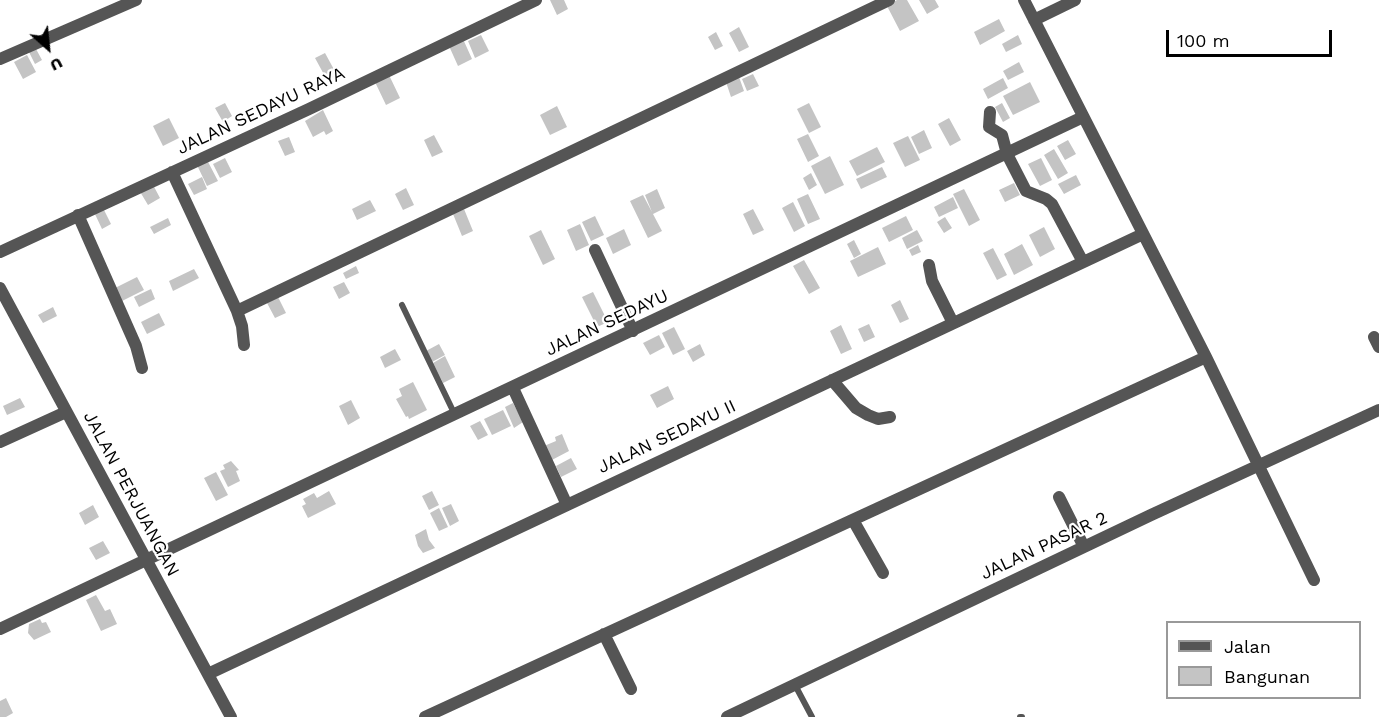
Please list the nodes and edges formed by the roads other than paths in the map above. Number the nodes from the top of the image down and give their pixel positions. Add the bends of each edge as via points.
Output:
1 (136, 0) edge
2 (536, 0) edge
3 (889, 0) edge
4 (1024, 0) edge
5 (1076, 0) edge
6 (1034, 20) junction
7 (0, 59) edge
8 (990, 111) dead end
9 (1083, 117) junction
10 (1007, 154) junction
11 (172, 172) junction
12 (78, 215) junction
13 (1143, 234) junction
14 (596, 250) dead end
15 (0, 252) edge
16 (1083, 262) junction
17 (929, 265) dead end
18 (0, 288) edge
19 (402, 305) dead end
20 (237, 311) junction
21 (953, 322) junction
22 (633, 332) junction
23 (244, 345) dead end
24 (1206, 357) junction
25 (142, 368) dead end
26 (832, 380) junction
27 (513, 388) junction
28 (1379, 410) edge
29 (66, 412) junction
30 (455, 415) junction
31 (890, 417) dead end
32 (0, 442) edge
33 (1257, 466) junction
34 (1059, 497) dead end
35 (567, 505) junction
36 (853, 519) junction
37 (1084, 547) junction
38 (146, 560) junction
39 (883, 573) dead end
40 (1314, 580) dead end
41 (0, 629) edge
42 (604, 634) junction
43 (208, 674) junction
44 (794, 685) junction
45 (631, 689) dead end
46 (231, 717) edge
47 (425, 717) edge
48 (727, 717) edge
49 (812, 717) edge

1 - 7 street
2 - 11 street, JALAN SEDAYU RAYA
3 - 20 street
4 - 6 street
5 - 6 street
6 - 9 street
8 - 10 street via 989,127 1002,135
9 - 10 street, JALAN SEDAYU
9 - 13 street
10 - 16 street via 1028,193 1052,204
10 - 22 street, JALAN SEDAYU
11 - 12 street, JALAN SEDAYU RAYA
11 - 20 street
12 - 15 street, JALAN SEDAYU RAYA
12 - 25 street
13 - 16 street, JALAN SEDAYU II
13 - 24 street
14 - 22 street
16 - 21 street, JALAN SEDAYU II
17 - 21 street via 932,280
18 - 29 street, JALAN PERJUANGAN
19 - 30 lane
20 - 23 street
21 - 26 street, JALAN SEDAYU II
22 - 27 street, JALAN SEDAYU
24 - 33 street
24 - 36 street
26 - 31 street via 862,412 878,419
26 - 35 street, JALAN SEDAYU II
27 - 30 street, JALAN SEDAYU
27 - 35 street
28 - 33 street, JALAN PASAR 2
29 - 32 street
29 - 38 street, JALAN PERJUANGAN
30 - 38 street, JALAN SEDAYU
33 - 37 street, JALAN PASAR 2
33 - 40 street
34 - 37 street
35 - 43 street, JALAN SEDAYU II
36 - 39 street
36 - 42 street
37 - 44 street, JALAN PASAR 2
38 - 41 street, JALAN SEDAYU
38 - 43 street, JALAN PERJUANGAN
42 - 45 street
42 - 47 street
43 - 46 street, JALAN PERJUANGAN
44 - 48 street, JALAN PASAR 2
44 - 49 lane

